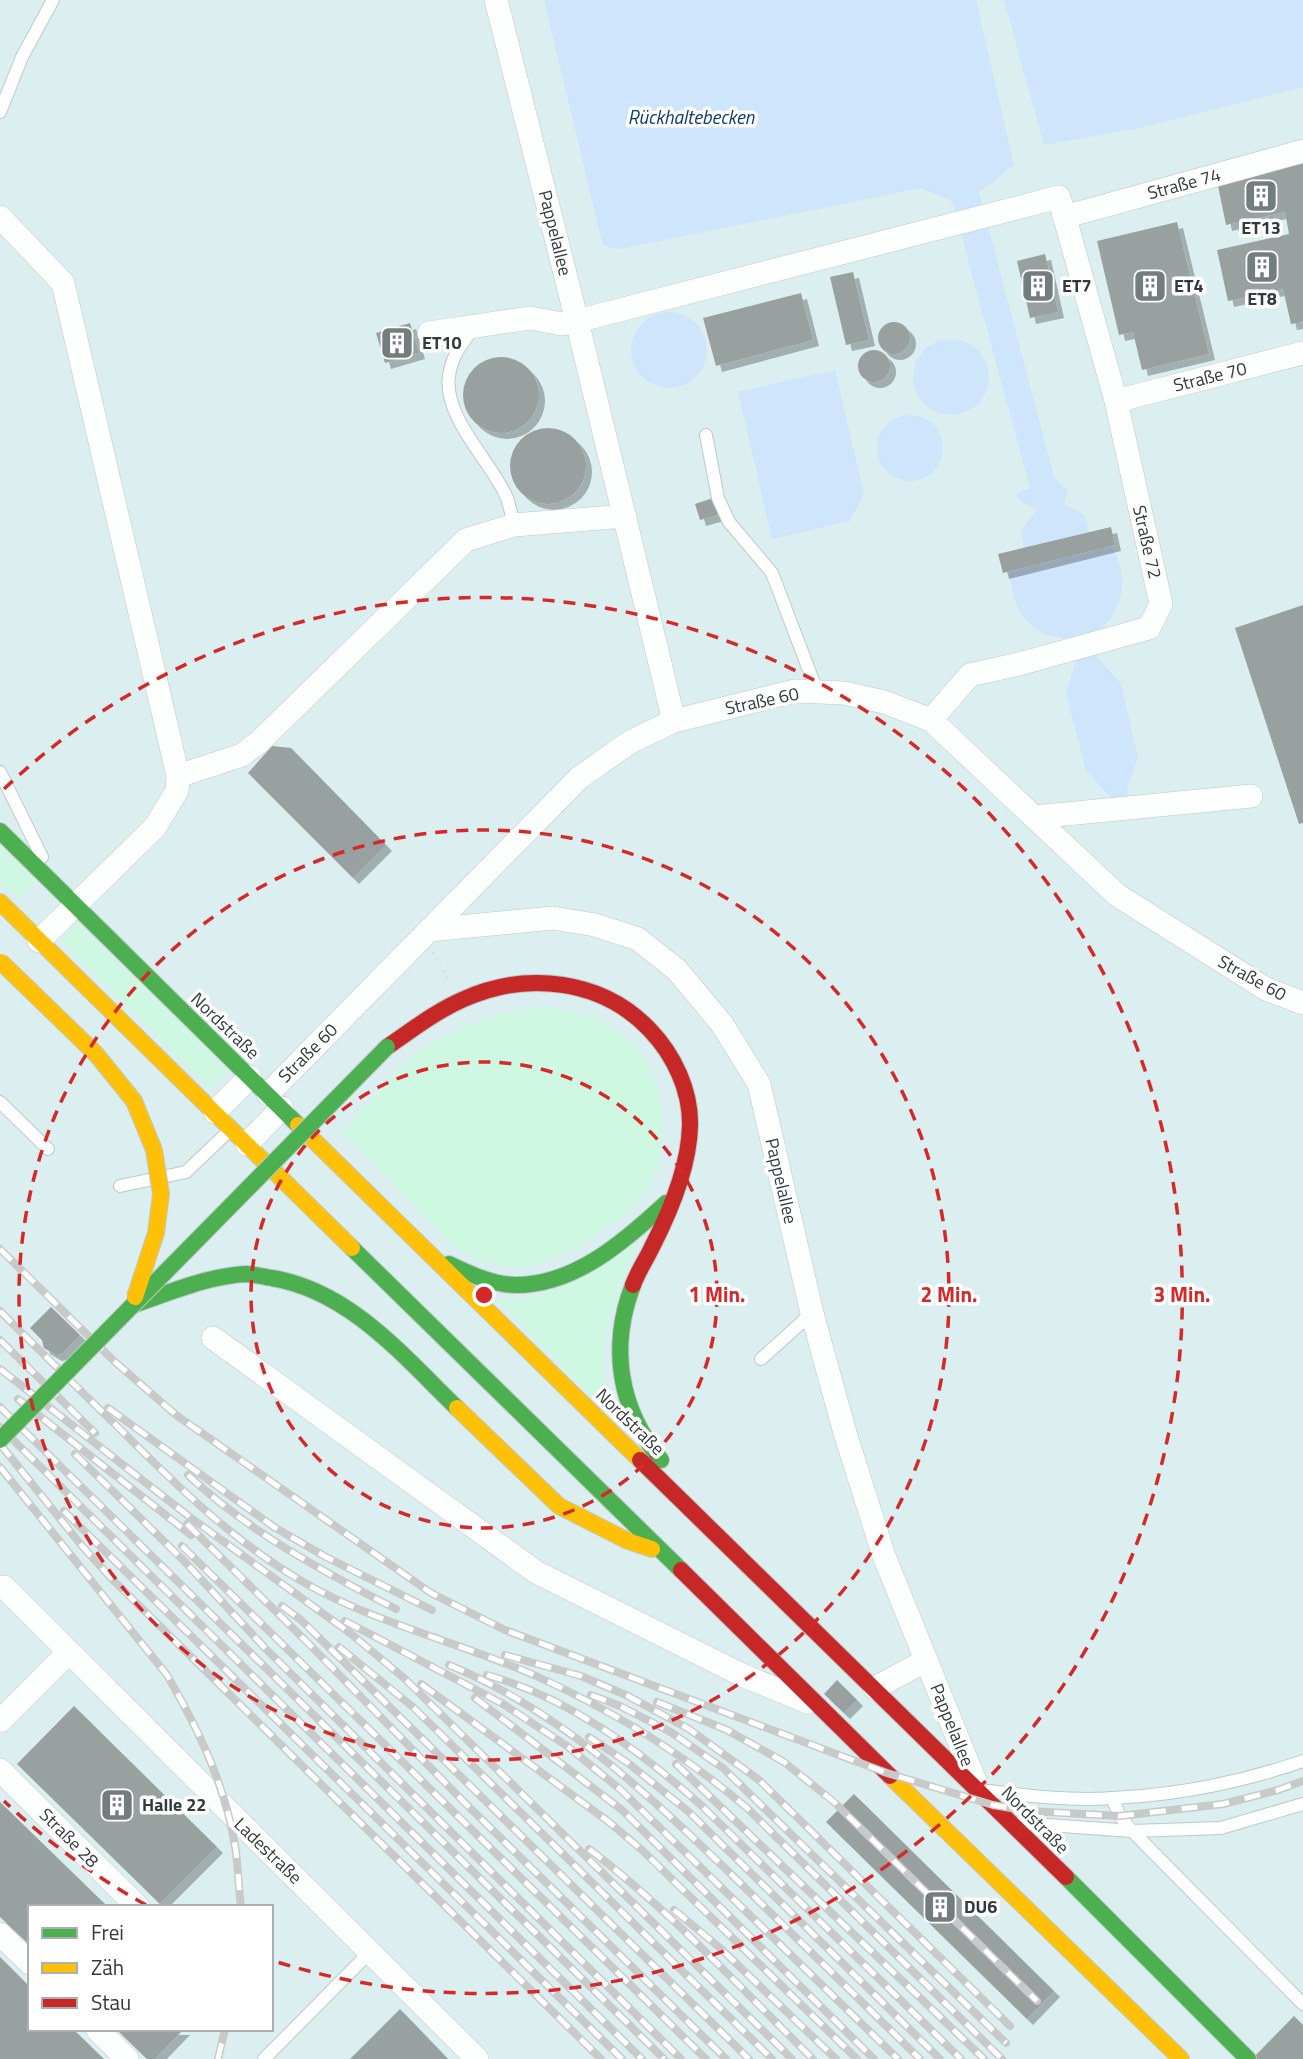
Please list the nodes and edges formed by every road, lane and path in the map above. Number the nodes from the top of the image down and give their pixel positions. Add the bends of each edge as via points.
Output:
1 (53, 0) edge
2 (496, 0) edge
3 (0, 113) edge
4 (1303, 152) edge
5 (0, 217) edge
6 (1064, 217) junction
7 (577, 321) junction
8 (476, 325) junction
9 (429, 333) dead end
10 (1303, 353) edge
11 (1116, 401) junction
12 (706, 435) dead end
13 (625, 516) junction
14 (514, 525) junction
15 (817, 691) junction
16 (931, 720) junction
17 (674, 722) junction
18 (0, 772) edge
19 (178, 776) junction
20 (1251, 796) dead end
21 (1035, 817) junction
22 (0, 831) edge
23 (58, 888) junction
24 (0, 902) edge
25 (75, 906) junction
26 (427, 933) junction
27 (39, 941) junction
28 (1, 961) edge
29 (459, 1002) junction
30 (1303, 1003) edge
31 (250, 1077) junction
32 (275, 1101) junction
33 (0, 1102) edge
34 (215, 1112) junction
35 (239, 1136) junction
36 (48, 1149) dead end
37 (120, 1186) dead end
38 (672, 1197) junction
39 (429, 1254) junction
40 (133, 1305) junction
41 (812, 1313) junction
42 (213, 1338) dead end
43 (761, 1359) dead end
44 (0, 1440) edge
45 (732, 1548) junction
46 (663, 1552) junction
47 (2, 1589) edge
48 (69, 1651) junction
49 (925, 1661) junction
50 (875, 1688) junction
51 (821, 1707) junction
52 (0, 1721) edge
53 (1303, 1761) edge
54 (0, 1770) edge
55 (978, 1789) junction
56 (1112, 1798) junction
57 (1303, 1804) edge
58 (1009, 1821) junction
59 (1132, 1831) junction
60 (136, 1905) edge
61 (0, 1934) edge
62 (370, 1952) junction
63 (28, 1961) edge
64 (1303, 2004) edge
65 (99, 2031) edge
66 (127, 2059) edge
67 (264, 2059) edge
68 (477, 2059) edge
69 (1181, 2059) edge
70 (1248, 2059) edge

1 - 3 lane via 22,57
2 - 7 street, Pappelallee
4 - 6 street, Straße 74
5 - 19 street via 63,283
6 - 7 street via 1059,197
6 - 11 street, Straße 72
7 - 8 street via 562,324 530,318
7 - 13 street, Pappelallee
8 - 9 street
8 - 14 lane via 454,358 449,377 452,402 508,500
10 - 11 street, Straße 70
11 - 16 street, Straße 72 via 1161,604 1149,628 970,675
12 - 15 lane via 718,498 729,522 772,573
13 - 14 street
13 - 17 street, Pappelallee
14 - 19 street via 466,540 251,749
15 - 16 street, Straße 60 via 884,702
15 - 17 street, Straße 60 via 795,691
16 - 21 street, Straße 60
17 - 26 street, Straße 60 via 629,742 579,778
18 - 23 lane
19 - 25 street via 177,791 155,827
20 - 21 street
21 - 30 street, Straße 60 via 1117,895 1266,989
22 - 23 street, Nordstraße
23 - 25 street, Nordstraße
24 - 27 street
25 - 27 street
25 - 31 street, Nordstraße
26 - 29 path
26 - 32 street, Straße 60
26 - 41 street, Pappelallee via 553,918 574,921 638,939 677,970 722,1024 759,1084
27 - 34 street
28 - 40 street, bridge via 96,1054 134,1101 154,1150 161,1194 156,1233
29 - 38 street via 496,988 562,983 592,989 624,1005 649,1027 669,1051 684,1087 690,1120 688,1151
29 - 40 street, bridge via 387,1047
31 - 32 street, Nordstraße
31 - 34 street
32 - 35 street, Straße 60
32 - 39 street, Nordstraße
33 - 36 lane
34 - 35 street
35 - 37 lane via 186,1172
35 - 46 street
38 - 39 street via 641,1227 597,1257 542,1282 492,1282
38 - 45 street via 622,1320 620,1371 632,1418
39 - 45 street, Nordstraße
40 - 44 street, bridge
40 - 46 street via 211,1279 248,1274 324,1294 363,1320 559,1506 628,1541
41 - 43 lane
41 - 49 street, Pappelallee via 884,1556
42 - 51 street via 536,1572 744,1676
45 - 50 street, Nordstraße
46 - 51 street
47 - 48 street, Ladestraße
48 - 52 street
48 - 62 street, Ladestraße
49 - 50 street, Pappelallee
49 - 55 street, Pappelallee
50 - 55 street, Nordstraße
51 - 69 street
53 - 56 lane via 1219,1785
54 - 60 street, Straße 28
55 - 56 lane
55 - 58 street, Nordstraße
56 - 59 lane
57 - 59 lane via 1222,1828
58 - 59 lane
58 - 70 street, Nordstraße via 1227,2047
59 - 64 lane
61 - 63 street
62 - 67 lane
62 - 68 street, Ladestraße
65 - 66 street

